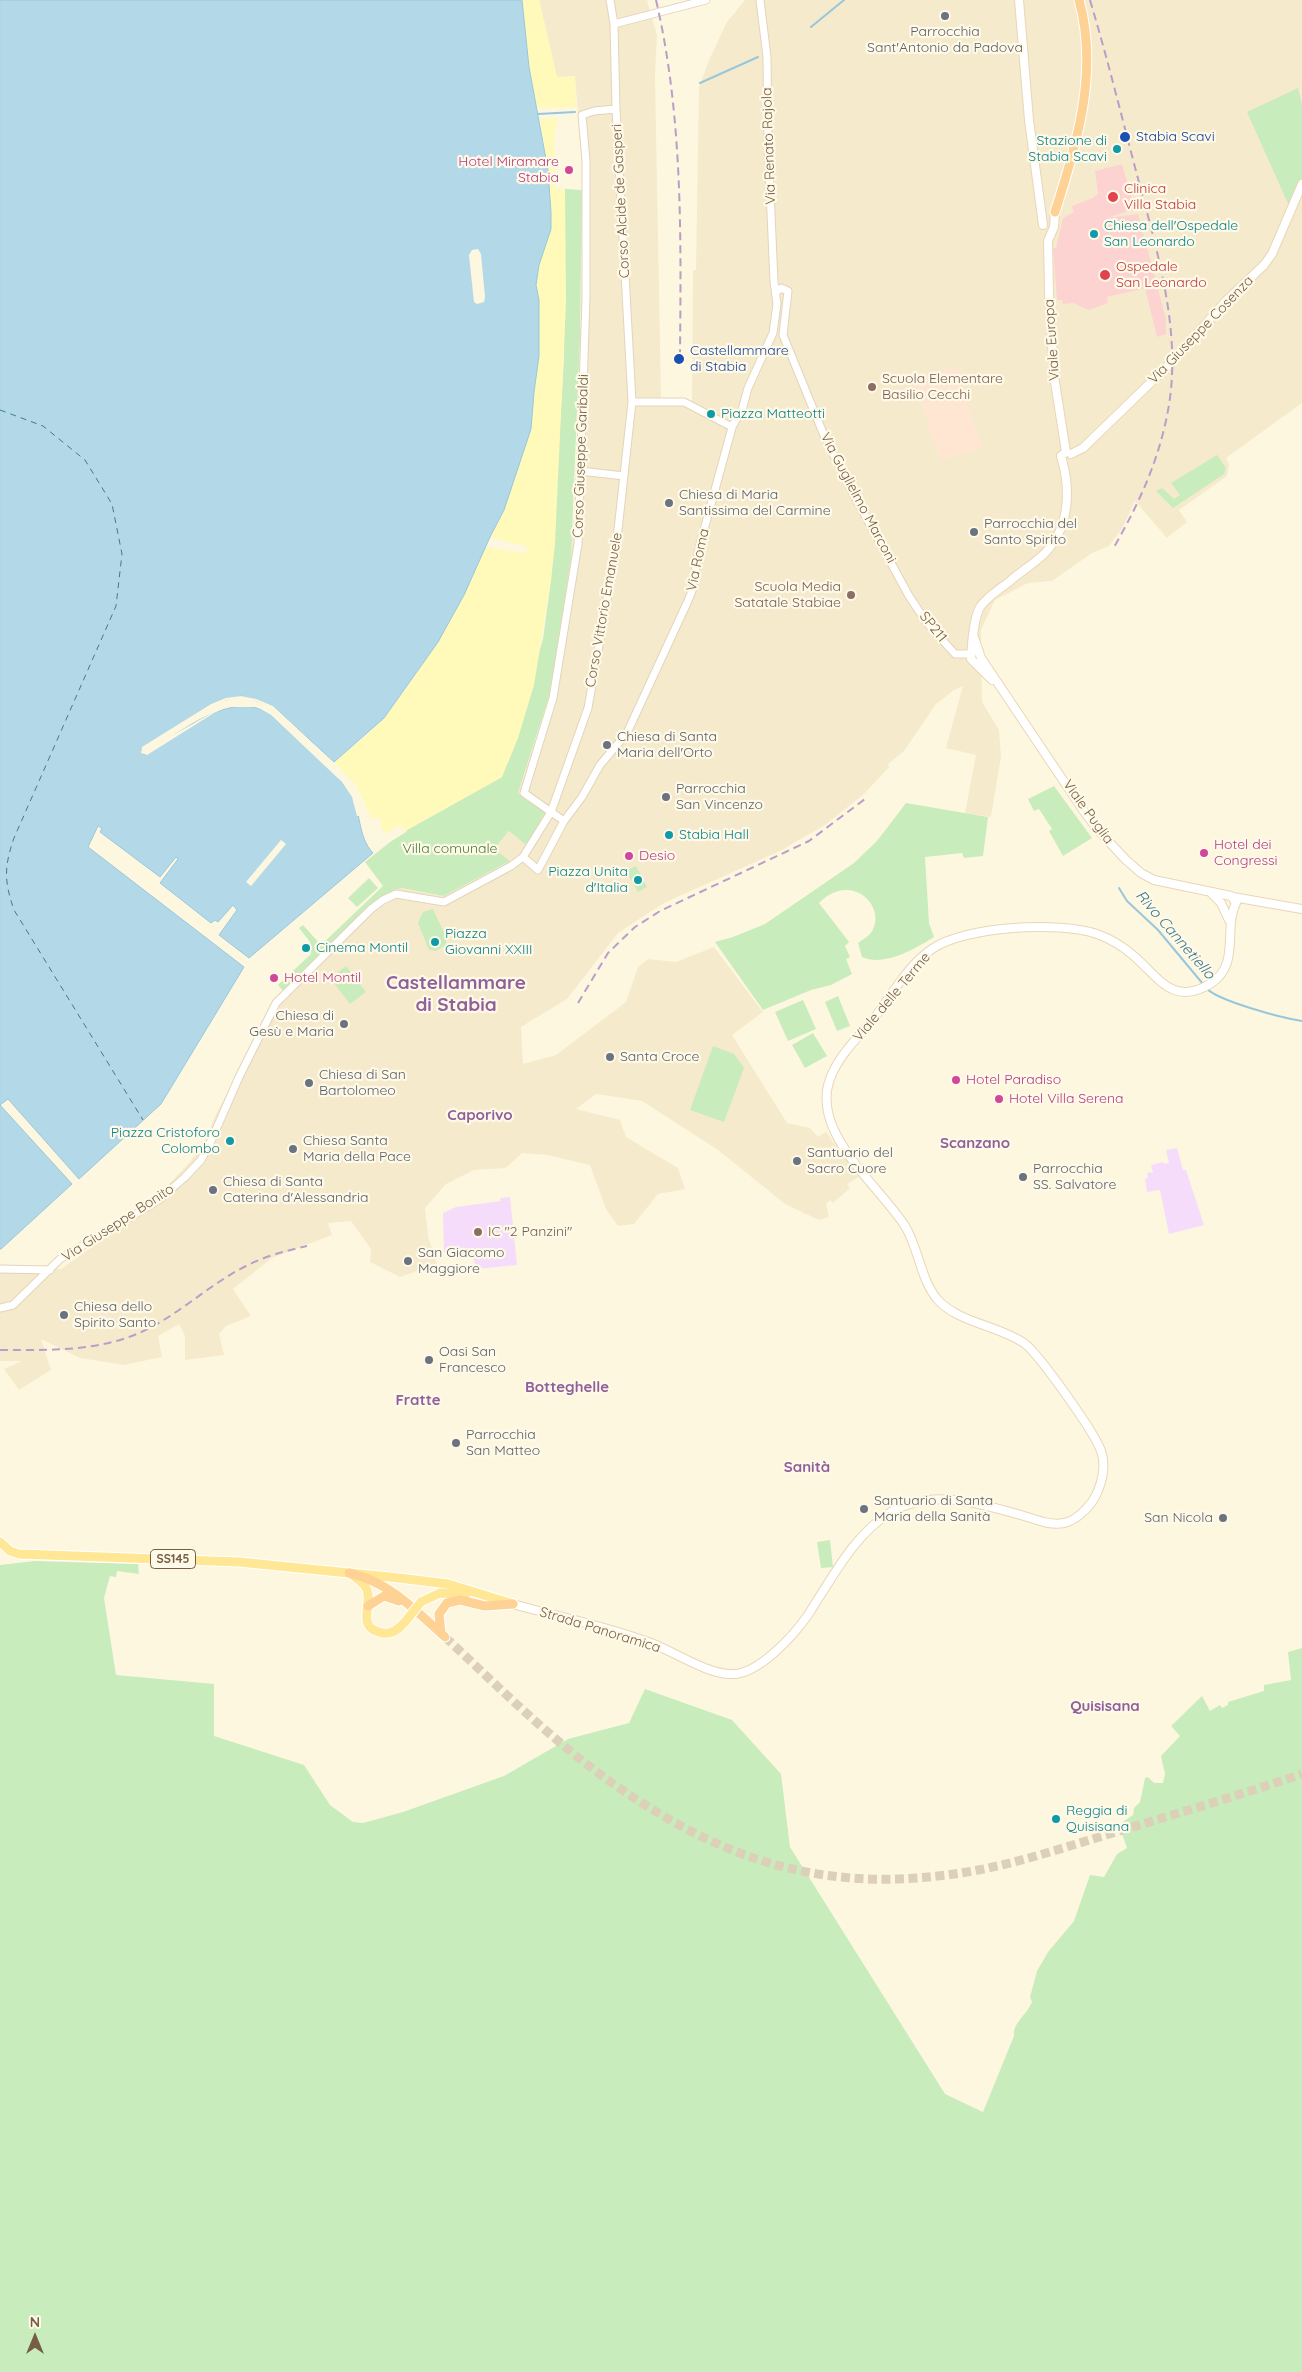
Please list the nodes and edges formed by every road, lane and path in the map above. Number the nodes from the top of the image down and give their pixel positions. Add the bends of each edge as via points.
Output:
1 (610, 0) edge
2 (706, 0) edge
3 (760, 0) edge
4 (1020, 0) edge
5 (1079, 0) edge
6 (614, 24) junction
7 (616, 109) junction
8 (1302, 184) edge
9 (1055, 212) joint
10 (1047, 224) junction
11 (776, 295) junction
12 (788, 298) junction
13 (776, 316) junction
14 (786, 317) junction
15 (773, 333) junction
16 (783, 335) junction
17 (632, 402) junction
18 (733, 424) junction
19 (1068, 457) junction
20 (580, 471) junction
21 (624, 476) junction
22 (903, 585) joint
23 (976, 656) junction
24 (551, 812) junction
25 (564, 821) junction
26 (523, 857) junction
27 (1211, 893) junction
28 (1232, 901) junction
29 (1222, 906) junction
30 (1302, 909) edge
31 (1230, 920) junction
32 (864, 1173) joint
33 (0, 1269) edge
34 (50, 1270) junction
35 (0, 1308) edge
36 (0, 1542) edge
37 (349, 1574) junction
38 (513, 1604) junction
39 (368, 1606) junction
40 (413, 1607) junction

1 - 6 street, Corso Alcide de Gasperi
2 - 6 street
3 - 11 street, Via Renato Rajola via 767,57
4 - 10 main road via 1029,120
5 - 9 highway via 1088,56 1083,110
6 - 7 street, Corso Alcide de Gasperi
7 - 17 street, Corso Alcide de Gasperi
7 - 20 street, Corso Giuseppe Garibaldi via 582,115 587,193 586,342
8 - 19 main road, Via Giuseppe Cosenza via 1272,254 1264,264 1172,362 1083,448
9 - 10 main road
10 - 19 main road, Viale Europa via 1054,376
11 - 12 street via 782,301
11 - 12 street via 779,289 785,288
11 - 13 street, Via Roma
12 - 14 street
13 - 14 street
13 - 15 street, Via Roma
14 - 16 street
15 - 16 street
15 - 18 street, Via Roma via 748,388 742,410
16 - 22 street, Via Guglielmo Marconi via 823,433
17 - 18 street via 684,402
17 - 21 street, Corso Vittorio Emanuele
18 - 25 street, Via Roma via 699,548 692,591 627,733 600,765
19 - 23 main road, Viale Europa via 1067,504 1061,529 1038,560 982,605 976,618
20 - 21 street
20 - 24 street, Corso Giuseppe Garibaldi via 578,544 557,679 524,793
21 - 24 street, Corso Vittorio Emanuele via 615,555 588,708
22 - 23 street, SP211 via 927,623 955,654
23 - 27 main road, Viale Puglia via 1009,698 1083,810 1126,860 1154,880
24 - 25 street
24 - 26 street, Corso Vittorio Emanuele
25 - 26 street, Via Roma via 538,870
26 - 34 street, Via Giuseppe Bonito via 444,902 396,894 372,909 276,1003 201,1160 173,1190 60,1259
27 - 28 main road
27 - 29 main road, Viale Puglia
28 - 29 main road
28 - 29 main road via 1224,897
28 - 30 main road via 1247,900
28 - 31 main road, Viale delle Terme
29 - 31 main road
31 - 32 main road, Viale delle Terme via 1232,944 1225,968 1210,984 1195,989 1175,991 1164,986 1121,946 1100,935 1070,927 1046,926 970,935 944,942 927,952 832,1074 825,1098 828,1117 838,1140
32 - 38 main road, Strada Panoramica via 904,1224 917,1249 927,1283 940,1302 1027,1345 1051,1374 1102,1453 1103,1477 1093,1500 1076,1518 1063,1524 1044,1522 967,1500 934,1499 908,1504 893,1511 875,1523 852,1550 798,1630 765,1661 737,1675 714,1671 630,1636
33 - 34 street
34 - 35 street, Via Giuseppe Bonito via 13,1305
36 - 37 main road, SS145 via 19,1554 238,1562
37 - 38 main road via 434,1581
37 - 39 main road via 361,1581 368,1591
37 - 40 highway, SS145 via 378,1582
38 - 39 main road, bridge via 455,1592 433,1595 421,1602 391,1633 378,1632 368,1623
38 - 40 highway, SS145 via 484,1606 460,1600 447,1603 440,1614 443,1635
39 - 40 highway via 376,1599 390,1596

